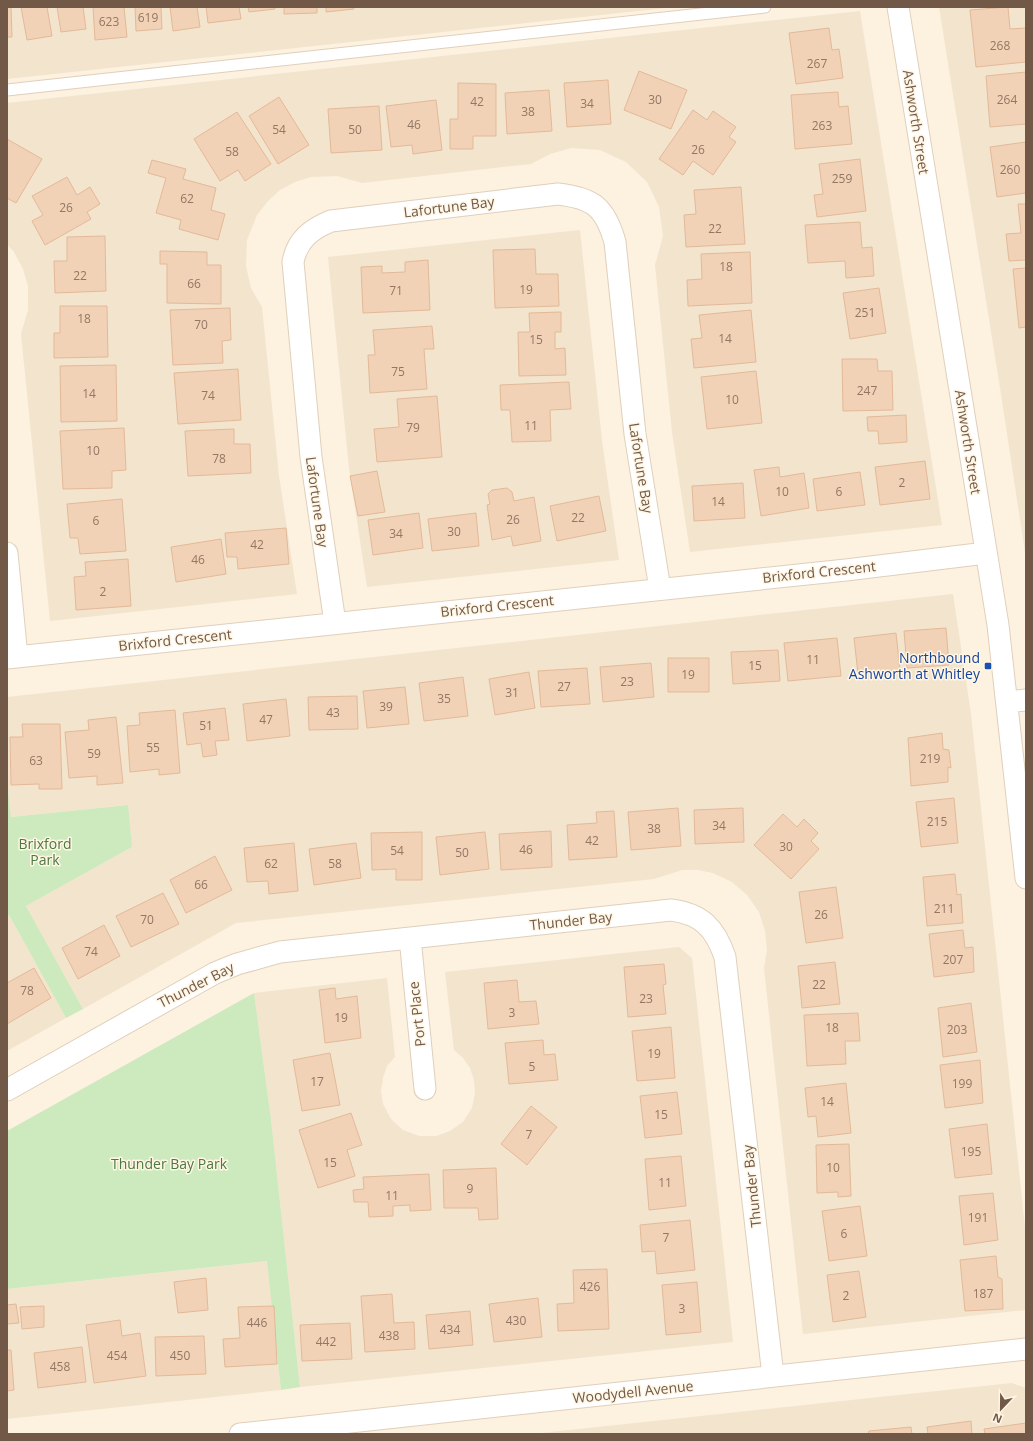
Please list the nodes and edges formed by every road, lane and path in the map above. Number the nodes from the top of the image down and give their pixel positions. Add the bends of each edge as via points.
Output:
1 (765, 7) edge
2 (898, 7) edge
3 (7, 90) edge
4 (7, 553) edge
5 (986, 553) junction
6 (660, 589) junction
7 (335, 623) junction
8 (12, 658) edge
9 (1016, 701) edge
10 (1026, 878) edge
11 (410, 938) junction
12 (425, 1089) dead end
13 (7, 1090) edge
14 (1026, 1349) edge
15 (773, 1376) junction
16 (251, 1433) edge

1 - 3 lane
2 - 5 street, Ashworth Street
4 - 8 street
5 - 6 street, Brixford Crescent
5 - 9 street, Ashworth Street via 998,625
6 - 7 street, Brixford Crescent
6 - 7 street, Lafortune Bay via 635,434 615,242 610,223 602,211 578,196 558,194 331,221 317,226 310,232 295,252 294,269 310,458
7 - 8 street, Brixford Crescent
9 - 10 street, Ashworth Street
11 - 12 street, Port Place
11 - 13 street, Thunder Bay via 280,952 237,964 194,984
11 - 15 street, Thunder Bay via 671,910 683,912 706,923 720,943 728,976
14 - 15 street, Woodydell Avenue
15 - 16 street, Woodydell Avenue

